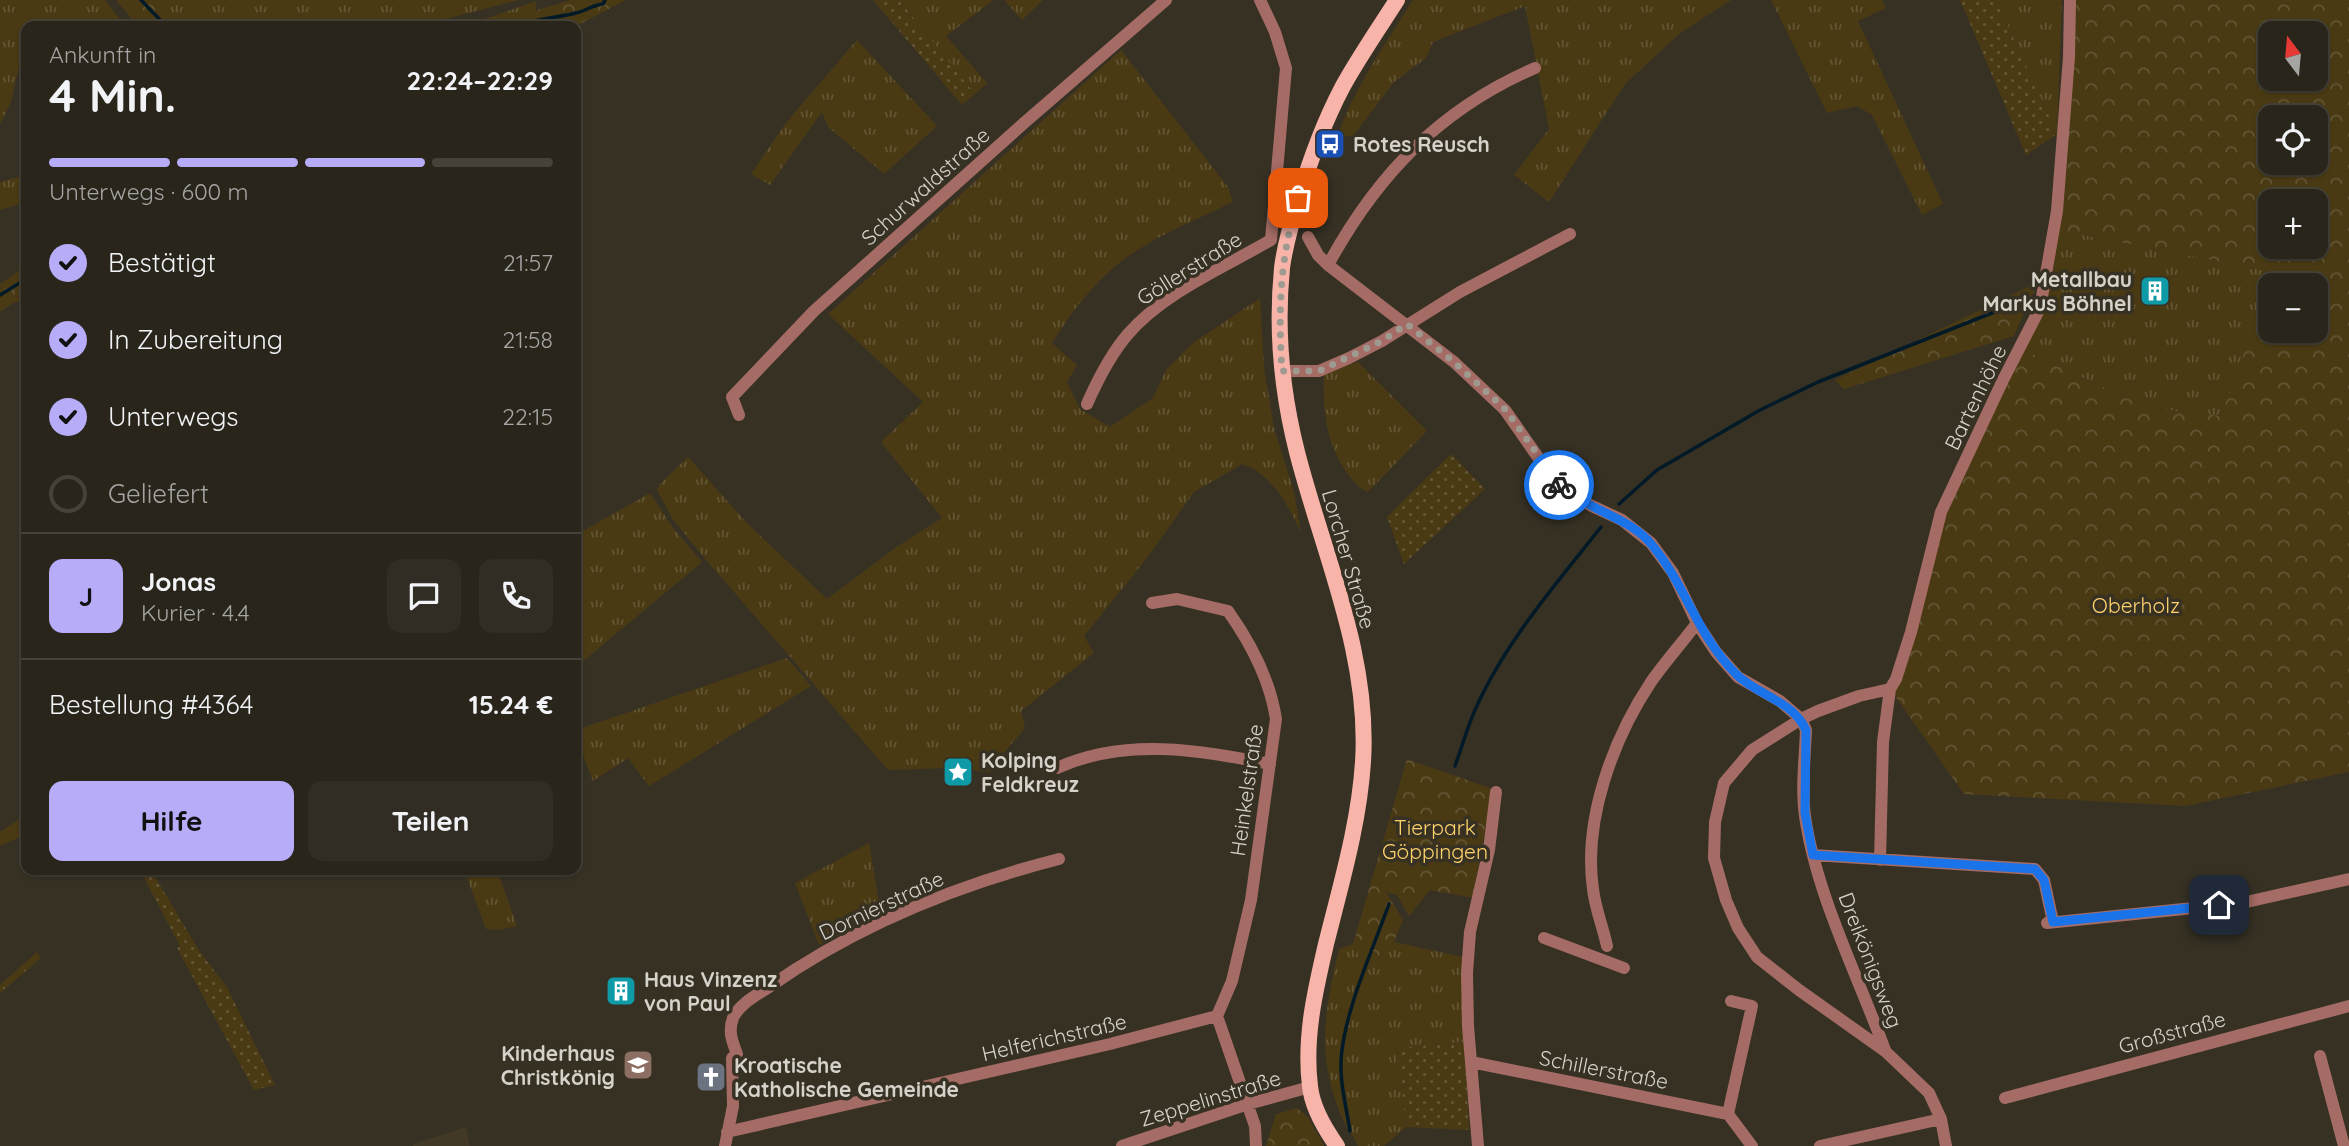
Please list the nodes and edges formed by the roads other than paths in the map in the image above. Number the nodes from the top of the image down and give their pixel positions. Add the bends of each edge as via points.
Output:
1 (1166, 0) edge
2 (1260, 0) edge
3 (1397, 0) edge
4 (2070, 0) edge
5 (1535, 68) dead end
6 (1570, 234) dead end
7 (1308, 237) dead end
8 (1328, 265) junction
9 (1407, 324) junction
10 (1282, 371) junction
11 (1087, 404) dead end
12 (739, 415) dead end
13 (1152, 603) dead end
14 (1697, 623) junction
15 (1893, 684) junction
16 (1801, 719) junction
17 (1270, 764) junction
18 (1057, 768) dead end
19 (1496, 792) dead end
20 (1813, 855) junction
21 (1059, 859) dead end
22 (1880, 860) junction
23 (2349, 879) edge
24 (1545, 938) dead end
25 (1607, 946) dead end
26 (1624, 968) dead end
27 (1731, 1001) dead end
28 (2349, 1006) edge
29 (1217, 1016) junction
30 (1885, 1051) junction
31 (2320, 1056) dead end
32 (1471, 1062) junction
33 (1310, 1087) junction
34 (2005, 1098) dead end
35 (1248, 1104) junction
36 (1728, 1114) junction
37 (1941, 1119) junction
38 (727, 1132) junction
39 (725, 1146) edge
40 (1122, 1146) edge
41 (1256, 1146) edge
42 (1337, 1146) edge
43 (1478, 1146) edge
44 (1752, 1146) edge
45 (1821, 1146) edge
46 (1946, 1146) edge
47 (2344, 1146) edge

1 - 12 street, Schurwaldstraße via 805,319 732,397
2 - 11 street, Göllerstraße via 1286,68 1271,240 1144,318 1114,352
3 - 10 main road, Lorcher Straße via 1343,86 1305,177 1282,268
4 - 15 street, Bartenhöhe via 2057,211 2040,308 1941,512 1912,632
5 - 8 street via 1483,93 1412,148 1375,190
6 - 9 street
7 - 8 street
8 - 9 street
9 - 10 street via 1319,371
9 - 14 street via 1506,410 1556,483 1622,520 1651,543 1673,573
10 - 33 main road, Lorcher Straße via 1297,456 1343,607 1363,723 1355,828 1313,996
13 - 17 street, Heinkelstraße via 1177,600 1228,611 1244,633 1272,696 1276,719
14 - 16 street via 1738,677
14 - 25 street via 1651,684 1603,783 1591,860 1593,891
15 - 16 street
15 - 22 street, Bartenhöhe via 1883,742
16 - 20 street, Dreikönigsweg via 1806,730 1805,813
16 - 30 street via 1752,750 1724,783 1715,822 1714,858 1738,928 1757,957
17 - 18 street via 1204,751 1147,748 1092,755
17 - 29 street, Heinkelstraße via 1251,900 1232,981
19 - 32 street via 1489,850 1470,932
20 - 22 street
20 - 30 street, Dreikönigsweg
21 - 38 street, Dornierstraße via 940,897 868,928 803,963 745,1004 734,1016 730,1034 737,1054 732,1058 733,1106
22 - 23 street via 2035,869 2044,880 2050,923 2242,903
24 - 26 street
27 - 36 street via 1752,1006
28 - 34 street, Großstraße
29 - 35 street
29 - 38 street, Helferichstraße
30 - 37 street via 1929,1093
31 - 47 street
32 - 36 street, Schillerstraße
32 - 43 street
33 - 35 street, Zeppelinstraße
33 - 42 main road, Lorcher Straße
35 - 40 street, Zeppelinstraße
35 - 41 street
36 - 44 street
37 - 45 street
37 - 46 street
38 - 39 street

